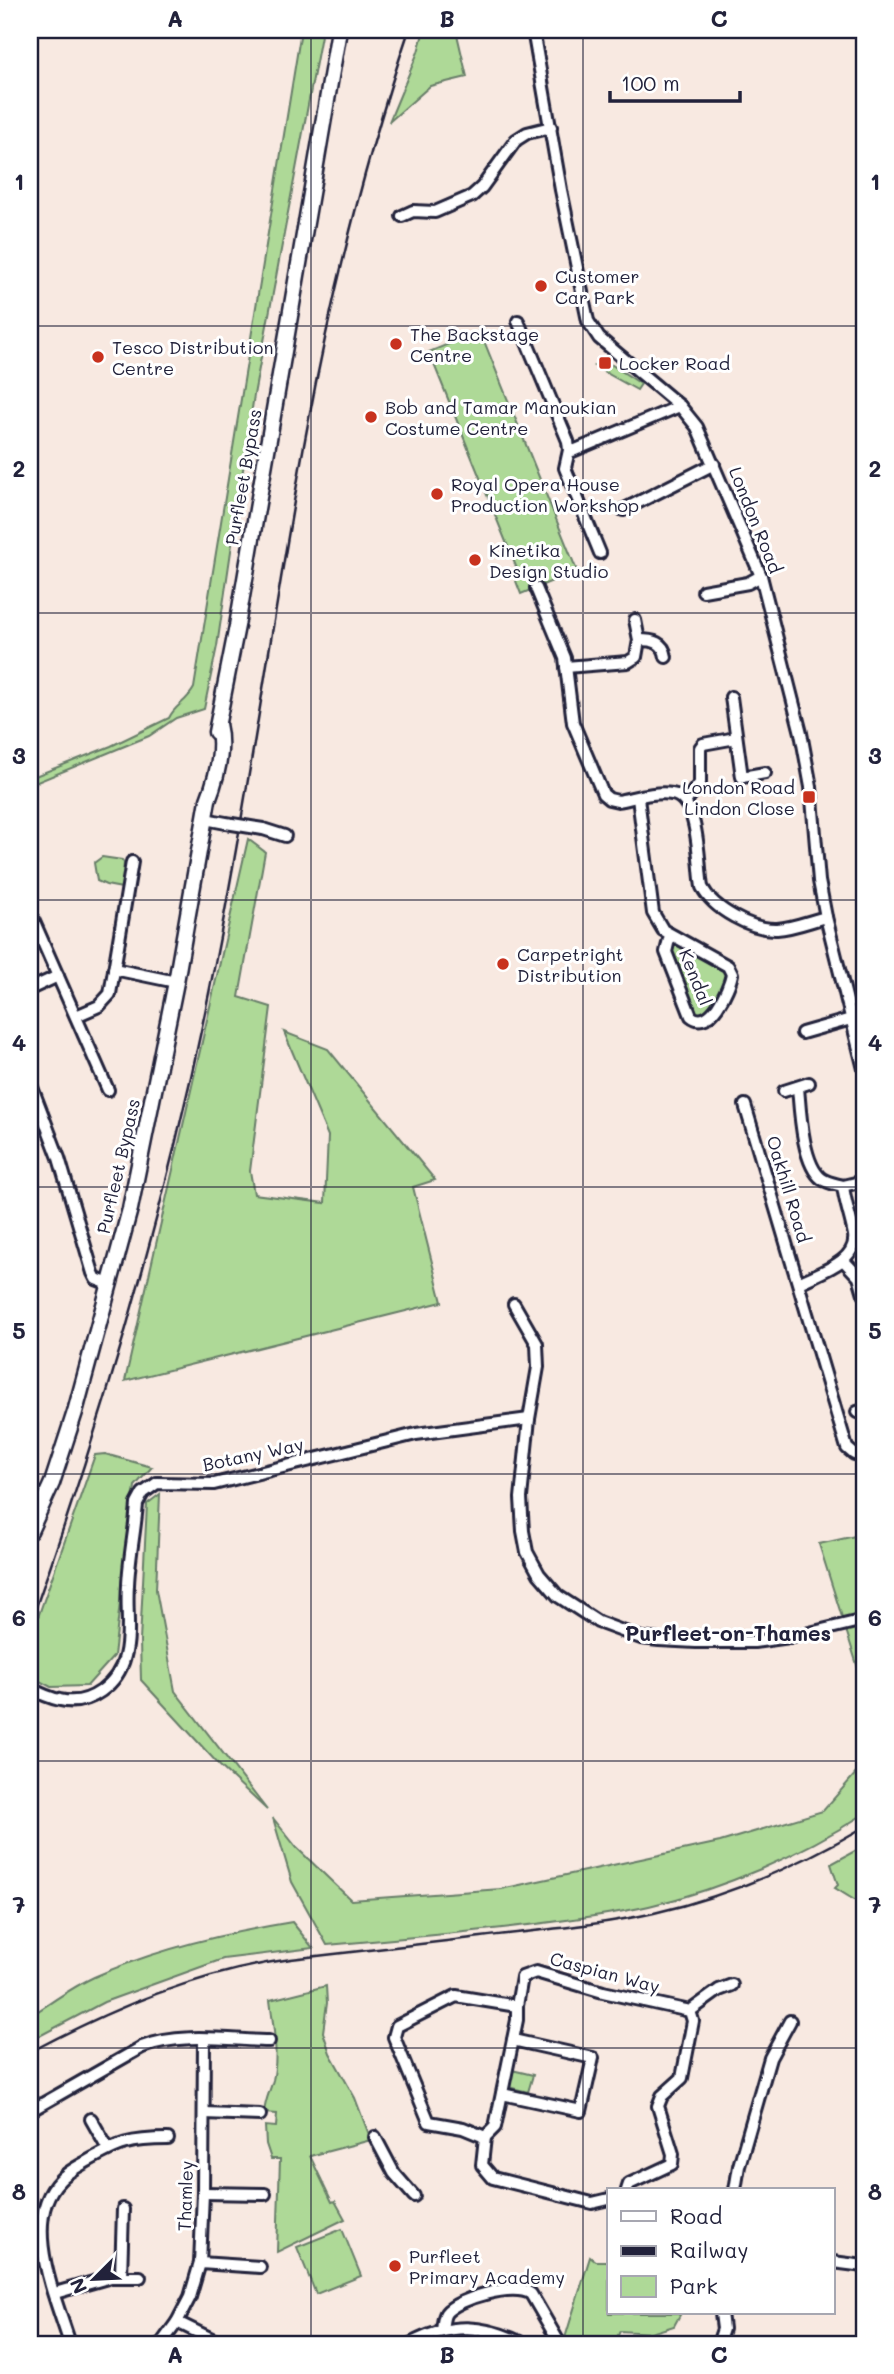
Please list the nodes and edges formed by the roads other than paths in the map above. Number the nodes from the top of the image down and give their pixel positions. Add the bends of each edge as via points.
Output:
1 (339, 30) edge
2 (533, 30) edge
3 (551, 127) junction
4 (402, 216) dead end
5 (518, 321) dead end
6 (680, 406) junction
7 (569, 450) junction
8 (714, 464) junction
9 (623, 510) dead end
10 (600, 553) dead end
11 (761, 576) junction
12 (536, 588) dead end
13 (703, 591) dead end
14 (635, 620) dead end
15 (639, 640) junction
16 (666, 657) dead end
17 (566, 667) junction
18 (731, 698) dead end
19 (736, 738) junction
20 (765, 774) dead end
21 (638, 798) junction
22 (686, 801) junction
23 (205, 820) junction
24 (285, 836) dead end
25 (132, 862) dead end
26 (34, 914) edge
27 (826, 917) junction
28 (670, 935) junction
29 (114, 969) junction
30 (58, 976) junction
31 (176, 982) junction
32 (30, 989) edge
33 (76, 1016) junction
34 (851, 1019) junction
35 (802, 1034) dead end
36 (864, 1069) edge
37 (30, 1082) edge
38 (108, 1090) dead end
39 (784, 1091) dead end
40 (745, 1105) dead end
41 (864, 1181) edge
42 (843, 1186) junction
43 (844, 1259) junction
44 (799, 1283) junction
45 (109, 1284) junction
46 (864, 1294) edge
47 (514, 1304) dead end
48 (529, 1419) junction
49 (864, 1455) edge
50 (30, 1531) edge
51 (864, 1619) edge
52 (30, 1688) edge
53 (732, 1985) dead end
54 (517, 2006) junction
55 (691, 2011) junction
56 (790, 2021) dead end
57 (204, 2039) junction
58 (269, 2040) dead end
59 (513, 2040) junction
60 (502, 2094) junction
61 (30, 2111) edge
62 (204, 2113) junction
63 (260, 2115) dead end
64 (91, 2119) dead end
65 (375, 2137) dead end
66 (485, 2137) junction
67 (168, 2139) dead end
68 (108, 2149) junction
69 (628, 2188) edge
70 (735, 2188) edge
71 (203, 2193) junction
72 (265, 2194) dead end
73 (414, 2196) dead end
74 (607, 2199) edge
75 (123, 2208) dead end
76 (834, 2262) edge
77 (200, 2263) junction
78 (864, 2266) edge
79 (260, 2267) dead end
80 (121, 2277) junction
81 (140, 2277) dead end
82 (55, 2294) junction
83 (720, 2314) edge
84 (177, 2322) junction
85 (442, 2330) junction
86 (70, 2344) edge
87 (161, 2344) edge
88 (222, 2344) edge
89 (410, 2344) edge
90 (524, 2344) edge
91 (561, 2344) edge
92 (718, 2344) edge

1 - 23 main road, Purfleet Bypass via 206,784
2 - 3 street, London Road
3 - 4 street via 516,140 472,196 435,212
3 - 6 street, London Road via 588,321 598,338
5 - 7 street
6 - 7 street
6 - 8 street, London Road via 697,427
7 - 10 street via 565,468
8 - 9 street
8 - 11 street, London Road
11 - 13 street via 748,583
11 - 27 street, London Road via 808,766
12 - 17 street
14 - 15 street
15 - 16 street via 660,644
15 - 17 street via 636,657 628,662
17 - 21 street via 573,723 603,794 618,801
18 - 19 street
19 - 20 street via 742,777
19 - 22 street via 703,744 700,783
21 - 22 street via 670,793
21 - 28 street, Kendal via 653,913
22 - 27 street via 702,887 712,901 739,918 776,929
23 - 24 street, bridge
23 - 31 main road, Purfleet Bypass
25 - 29 street
26 - 30 street
27 - 34 street, London Road
28 - 28 street, Kendal via 728,966 732,974 704,1020 691,1016 666,952
29 - 31 street
29 - 33 street via 110,994 99,1006
30 - 32 street
30 - 33 street
31 - 45 main road, Purfleet Bypass via 130,1209
33 - 38 street
34 - 35 street
34 - 36 street, London Road
37 - 45 street via 59,1158 93,1273
39 - 42 street via 804,1085 802,1132 811,1164 825,1181
40 - 44 street, Oakhill Road
41 - 42 street
42 - 43 street via 855,1238
43 - 44 street
43 - 46 street via 859,1277
44 - 49 street, Oakhill Road via 847,1448
45 - 50 main road, Purfleet Bypass via 75,1412 52,1483
47 - 48 street via 537,1344
48 - 51 street via 521,1498 527,1552 558,1596 598,1622 641,1638 754,1642
48 - 52 street, Botany Way via 416,1434 214,1484 157,1483 137,1504 126,1653 116,1678 97,1694 77,1700 59,1700
53 - 55 street
54 - 55 street, Caspian Way via 522,1977 536,1972
54 - 59 street
54 - 66 street via 456,1996 397,2026 394,2037 429,2122
55 - 69 street via 682,2078 658,2106 672,2164
56 - 70 street via 769,2058
57 - 58 street
57 - 61 street via 142,2046
57 - 62 street, Thamley
59 - 60 street
59 - 60 street via 593,2058 581,2111
60 - 66 street via 495,2127
62 - 63 street
62 - 71 street, Thamley
64 - 68 street
65 - 73 street via 394,2173
66 - 74 street via 482,2165 493,2178 592,2203
67 - 68 street via 136,2139
68 - 82 street via 60,2179 46,2205 41,2247
71 - 72 street
71 - 77 street, Thamley
75 - 80 street
76 - 78 street
77 - 79 street
77 - 84 street, Thamley
80 - 81 street
80 - 82 street
82 - 86 street
83 - 92 street via 723,2329
84 - 87 street, Thamley
84 - 88 street
85 - 89 street
85 - 90 street via 502,2333
85 - 91 street via 445,2315 454,2307 498,2291 524,2289

